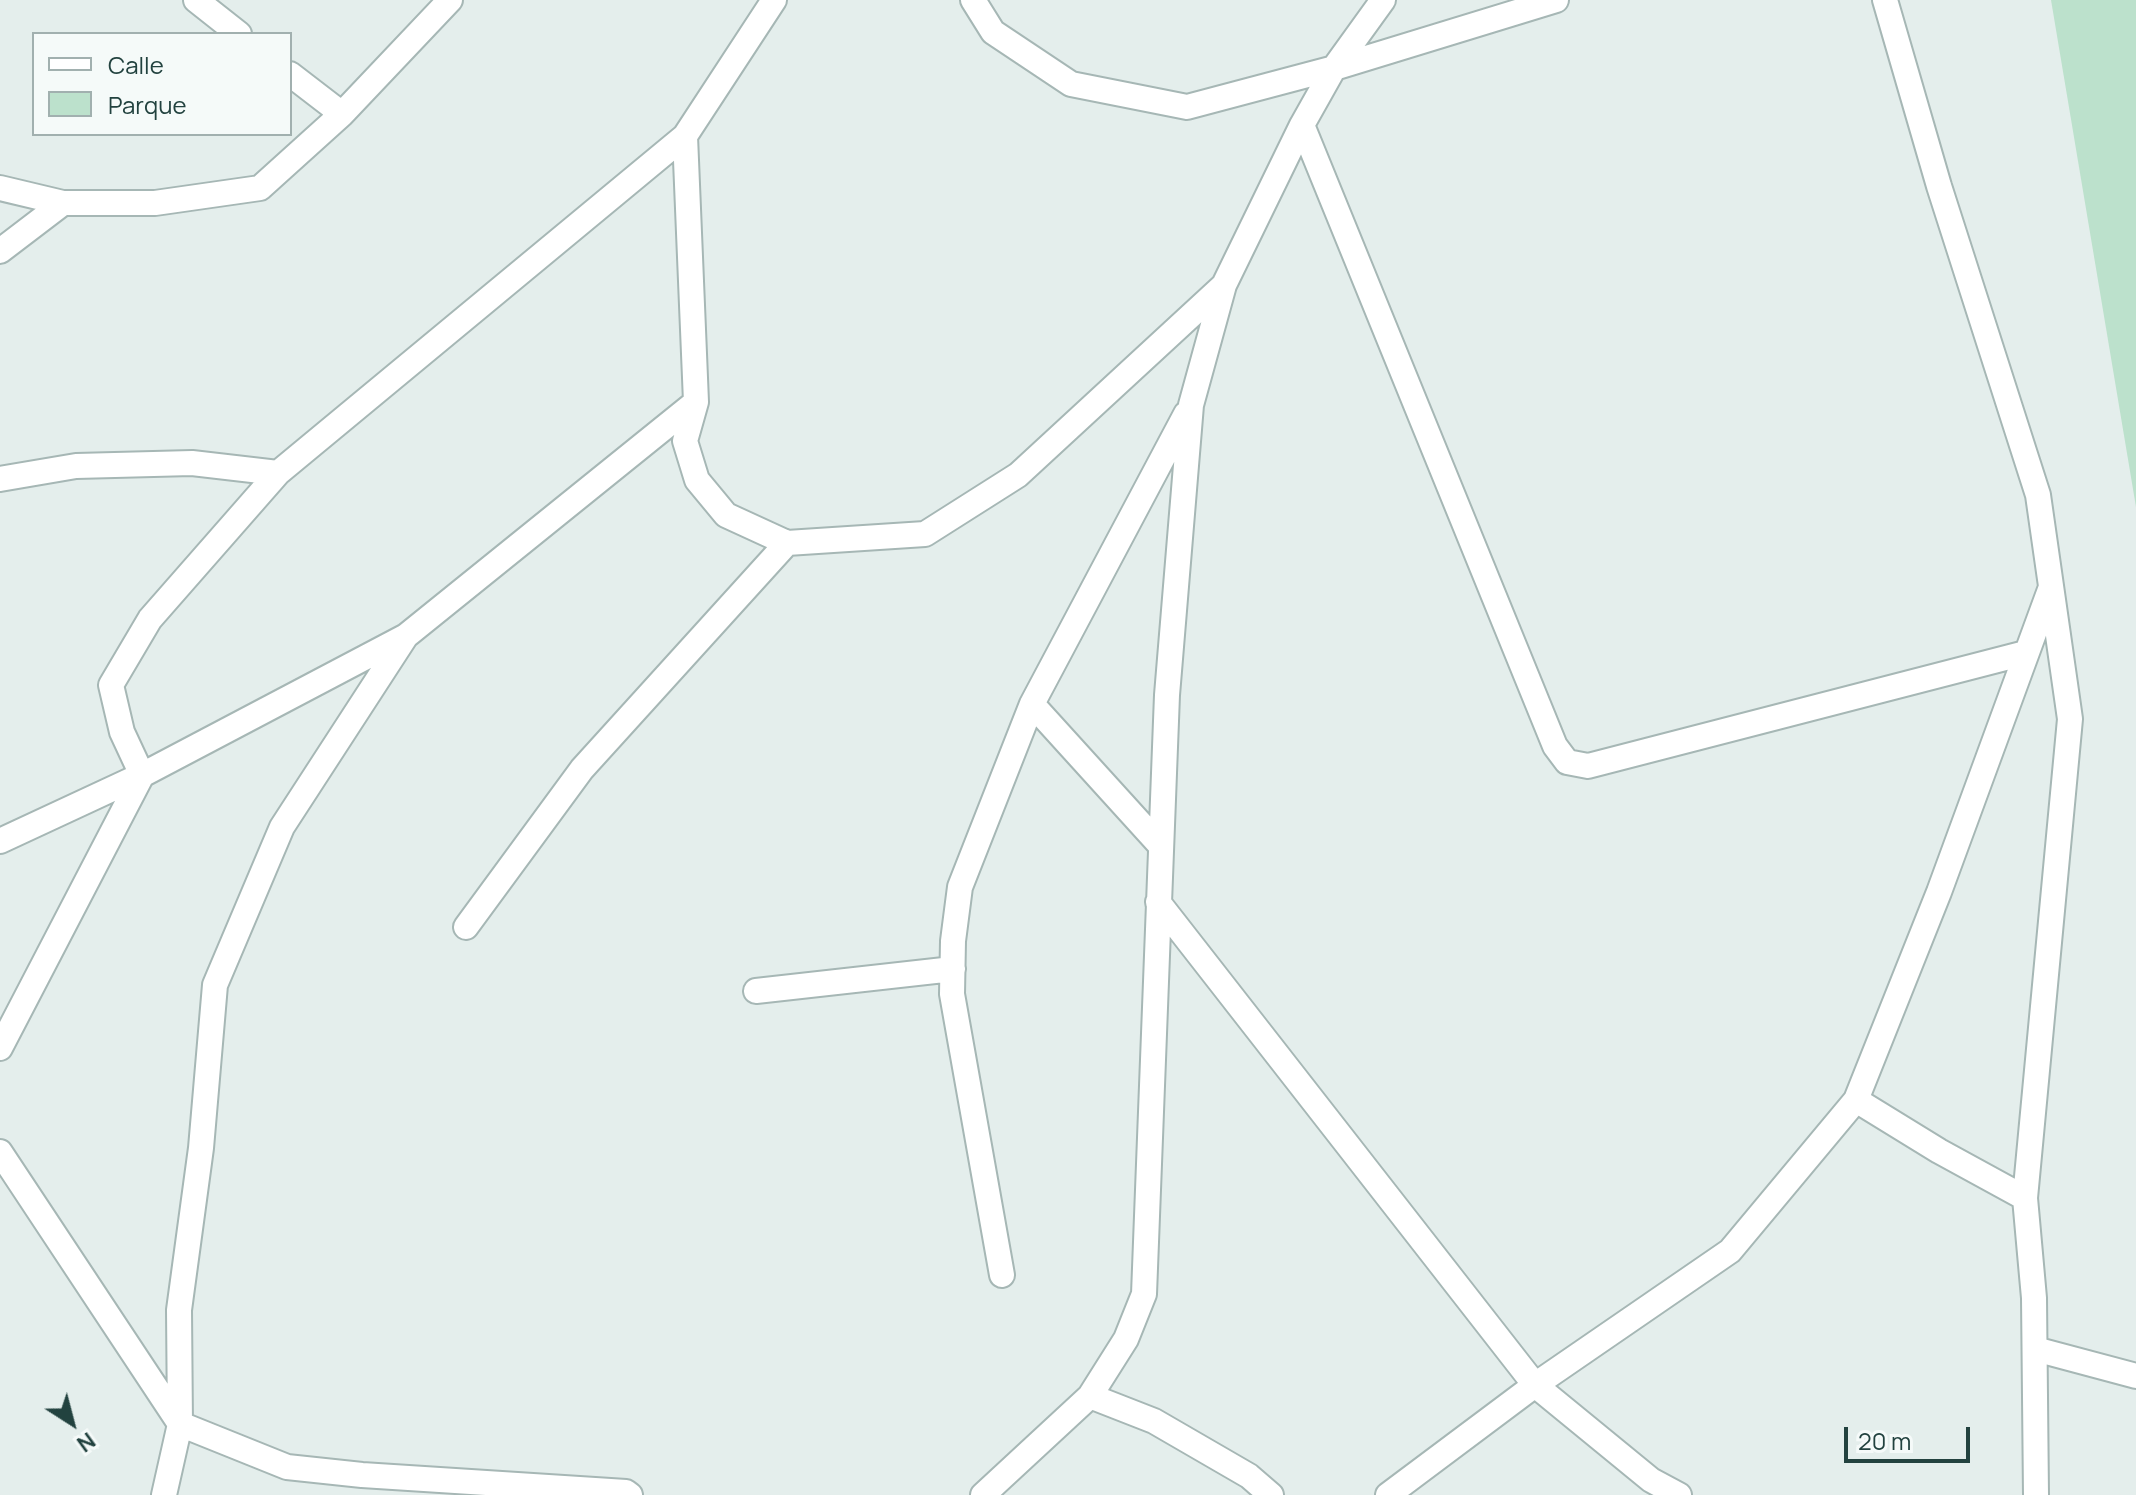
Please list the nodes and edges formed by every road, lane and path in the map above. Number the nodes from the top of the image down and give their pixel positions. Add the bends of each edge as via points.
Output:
1 (196, 0) edge
2 (450, 0) edge
3 (774, 0) edge
4 (973, 0) edge
5 (1383, 0) edge
6 (1556, 0) edge
7 (1885, 0) edge
8 (236, 32) edge
9 (1334, 68) junction
10 (292, 76) edge
11 (342, 114) junction
12 (1302, 125) junction
13 (685, 136) junction
14 (0, 188) edge
15 (63, 203) junction
16 (0, 251) edge
17 (1224, 285) junction
18 (696, 402) junction
19 (1191, 405) junction
20 (278, 473) junction
21 (0, 479) edge
22 (787, 543) junction
23 (2053, 583) junction
24 (406, 636) junction
25 (2025, 653) junction
26 (1032, 704) junction
27 (142, 775) junction
28 (0, 841) edge
29 (1160, 845) junction
30 (1158, 902) junction
31 (466, 927) dead end
32 (953, 969) junction
33 (756, 991) dead end
34 (0, 1048) edge
35 (1856, 1100) junction
36 (0, 1152) edge
37 (2025, 1198) junction
38 (1002, 1275) dead end
39 (2035, 1349) junction
40 (2136, 1376) edge
41 (1535, 1385) junction
42 (1090, 1396) junction
43 (180, 1424) junction
44 (1650, 1488) edge
45 (164, 1495) edge
46 (630, 1495) edge
47 (983, 1495) edge
48 (1271, 1495) edge
49 (1388, 1495) edge
50 (1679, 1495) edge
51 (2036, 1495) edge

1 - 8 street
2 - 11 street
3 - 13 street
4 - 9 street via 993,32 1071,84 1187,107
5 - 9 street
6 - 9 street
7 - 23 street via 2038,495
9 - 12 street
10 - 11 street
11 - 15 street via 260,188 155,203
12 - 17 street
12 - 25 street via 1555,746 1567,762 1588,766
13 - 18 street
13 - 20 street
14 - 15 street
15 - 16 street
17 - 19 street
17 - 22 street via 1018,475 925,534
18 - 22 street via 685,441 697,480 726,515
18 - 24 street
19 - 26 street
19 - 29 street
20 - 21 street via 192,463 76,466
20 - 27 street via 150,619 111,685 122,732
22 - 31 street via 582,769
23 - 25 street
23 - 37 street via 2070,719
24 - 27 street
24 - 43 street via 282,827 215,985 201,1148 179,1310
25 - 35 street via 1939,892
26 - 29 street
26 - 32 street via 960,887
27 - 28 street
27 - 34 street
29 - 30 street
30 - 41 street
30 - 42 street via 1144,1294 1126,1339
32 - 33 street
32 - 38 street via 952,994
35 - 37 street
35 - 41 street via 1730,1251
36 - 43 street
37 - 39 street
39 - 40 street
39 - 51 street
41 - 44 street
41 - 49 street
42 - 47 street
42 - 48 street via 1154,1421 1249,1476
43 - 45 street
43 - 46 street via 287,1467
44 - 50 street

